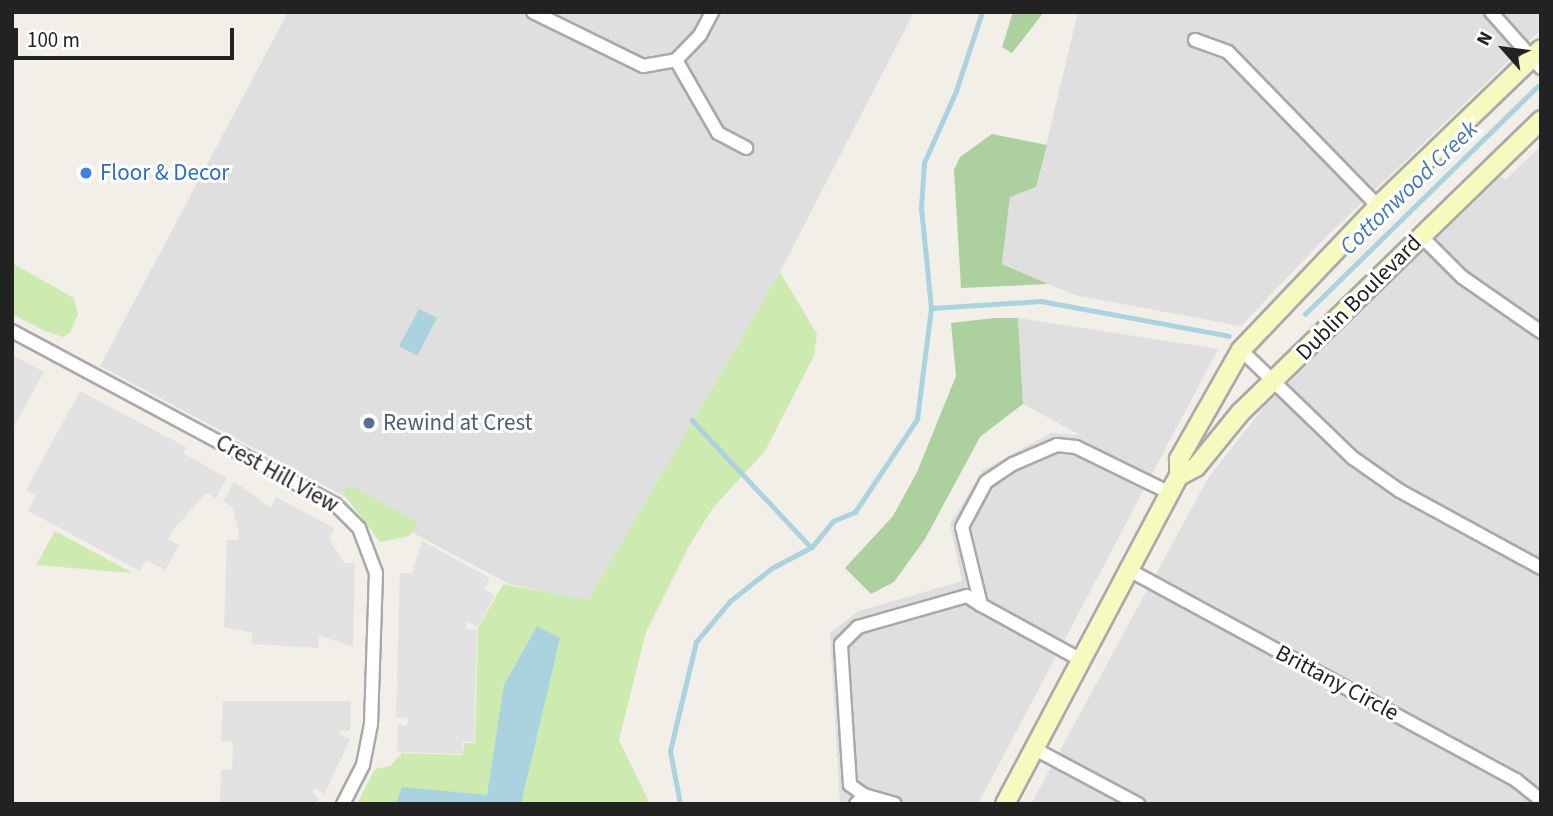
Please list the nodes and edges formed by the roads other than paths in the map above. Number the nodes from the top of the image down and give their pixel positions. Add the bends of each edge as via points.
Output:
1 (534, 12) edge
2 (712, 12) edge
3 (1491, 12) edge
4 (1195, 40) dead end
5 (1538, 58) edge
6 (676, 60) junction
7 (1541, 120) edge
8 (746, 148) dead end
9 (1378, 206) junction
10 (1421, 236) junction
11 (12, 331) edge
12 (1541, 332) edge
13 (1241, 350) junction
14 (1273, 382) junction
15 (1179, 476) junction
16 (1170, 494) junction
17 (1541, 568) edge
18 (1129, 570) junction
19 (981, 605) junction
20 (1081, 660) junction
21 (1035, 749) junction
22 (860, 799) edge
23 (1541, 800) edge
24 (343, 804) edge
25 (895, 804) edge
26 (1005, 804) edge
27 (1138, 804) edge

1 - 6 street via 628,62 658,65
2 - 6 street via 691,47
3 - 5 street
4 - 9 street via 1228,52
5 - 9 main road, Dublin Boulevard
6 - 8 street via 718,133
7 - 10 main road, Dublin Boulevard
9 - 13 main road, Dublin Boulevard
10 - 12 street via 1462,277
10 - 14 main road, Dublin Boulevard
11 - 24 street, Crest Hill View via 327,500 359,528 376,573 372,716 363,765
13 - 14 street
13 - 15 main road, Dublin Boulevard via 1180,459
14 - 15 main road, Dublin Boulevard via 1240,413 1196,467
14 - 17 street via 1335,444 1399,491
15 - 16 main road, Dublin Boulevard
16 - 18 main road, Dublin Boulevard
16 - 19 street via 1076,447 1057,444 1013,464 986,482 962,527
18 - 20 main road, Dublin Boulevard
18 - 23 street, Brittany Circle via 1516,780
19 - 20 street
19 - 22 street via 967,596 858,627 841,644 850,785
20 - 21 main road, Dublin Boulevard
21 - 26 main road, Dublin Boulevard
21 - 27 street
22 - 25 street

